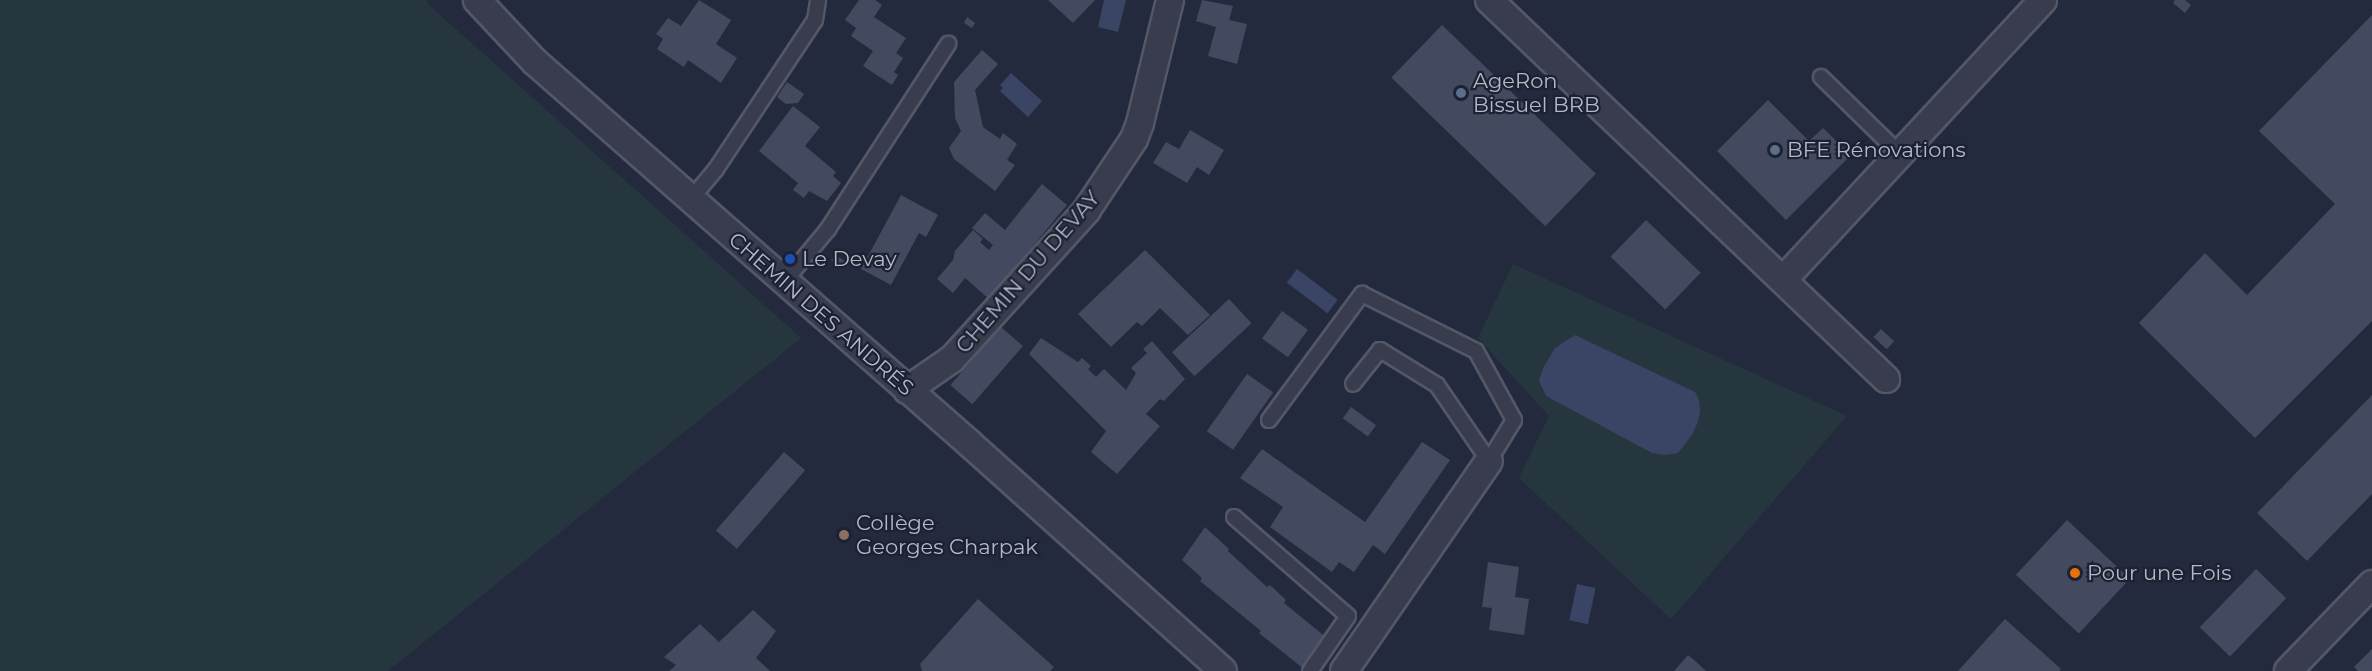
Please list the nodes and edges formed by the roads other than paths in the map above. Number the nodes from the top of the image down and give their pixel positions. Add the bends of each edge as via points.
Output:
1 (477, 0) edge
2 (818, 0) edge
3 (1170, 0) edge
4 (1489, 0) edge
5 (2043, 0) edge
6 (948, 44) dead end
7 (1821, 77) dead end
8 (1900, 154) junction
9 (691, 199) junction
10 (1783, 280) junction
11 (785, 281) junction
12 (1886, 379) dead end
13 (1353, 384) dead end
14 (907, 390) junction
15 (1269, 420) dead end
16 (1489, 461) junction
17 (1234, 516) dead end
18 (2372, 584) edge
19 (1223, 671) edge
20 (1310, 671) edge
21 (1344, 671) edge
22 (2288, 671) edge

1 - 9 street, CHEMIN DES ANDRÉS via 534,61
2 - 9 lane via 815,20 716,169
3 - 14 street, CHEMIN DU DEVAY via 1140,123 1086,211 952,359
4 - 10 street
5 - 8 street
6 - 11 lane via 828,229
7 - 8 lane
8 - 10 street
9 - 11 street, CHEMIN DES ANDRÉS
10 - 12 street
11 - 14 street, CHEMIN DES ANDRÉS
13 - 16 lane via 1380,351 1437,385
14 - 19 street, CHEMIN DES ANDRÉS
15 - 16 lane via 1362,294 1476,351 1514,420
16 - 21 street
17 - 20 lane via 1348,616
18 - 22 street

